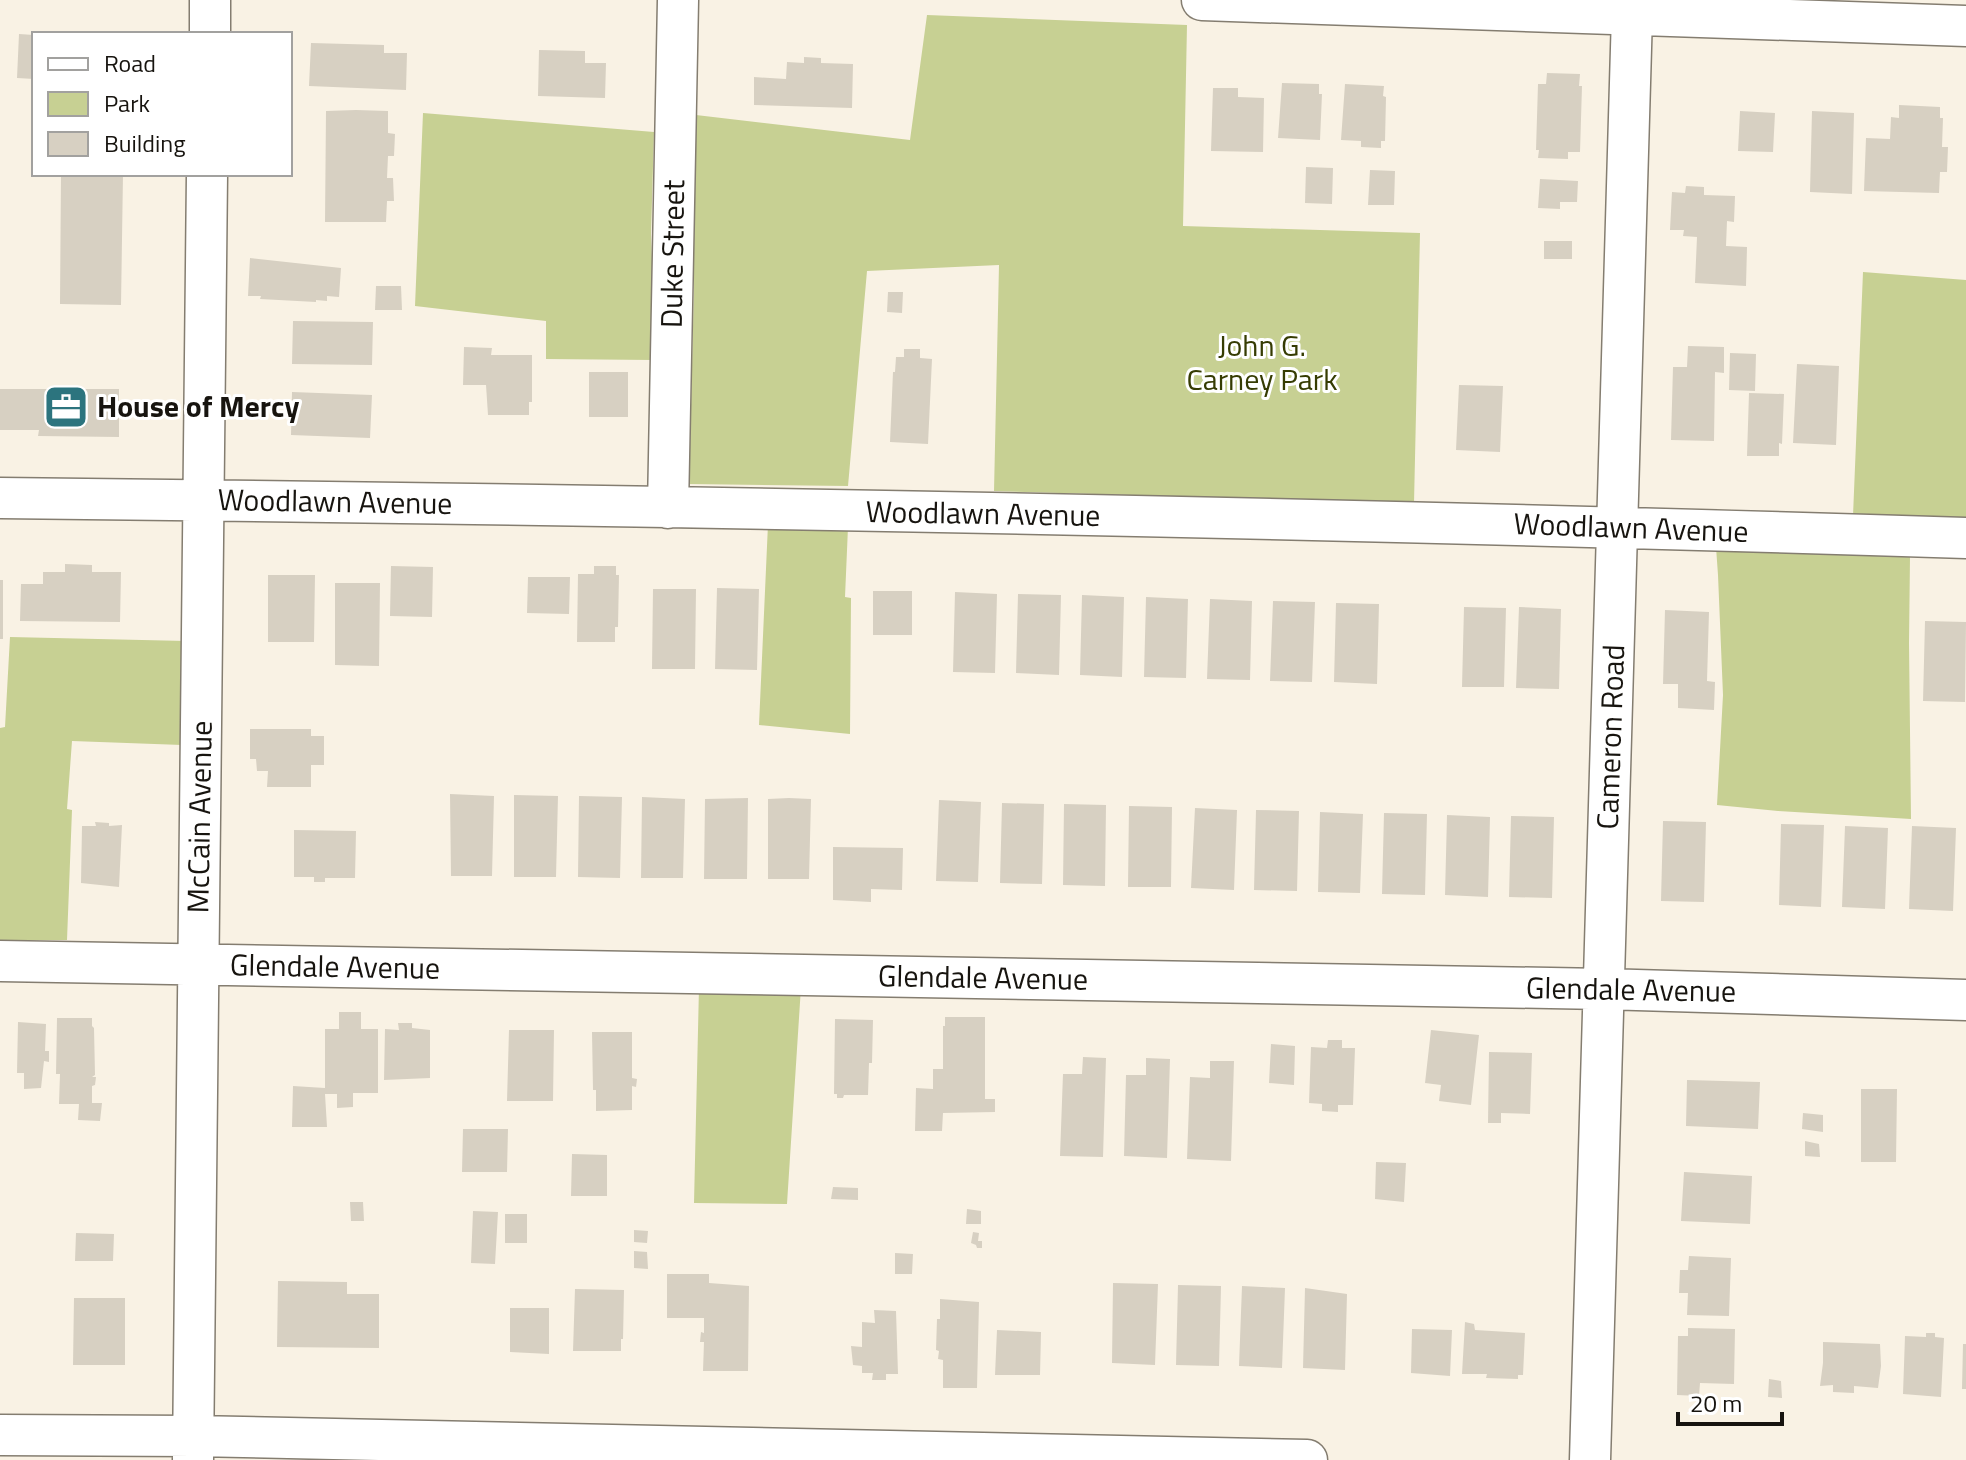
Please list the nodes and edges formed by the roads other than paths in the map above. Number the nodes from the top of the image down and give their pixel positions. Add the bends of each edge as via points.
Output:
1 (210, 0) edge
2 (678, 0) edge
3 (1202, 0) edge
4 (1632, 14) junction
5 (1966, 26) edge
6 (210, 32) edge
7 (207, 176) edge
8 (0, 498) edge
9 (204, 500) junction
10 (668, 508) junction
11 (1617, 526) junction
12 (1966, 538) edge
13 (0, 961) edge
14 (199, 964) junction
15 (1603, 989) junction
16 (1966, 1000) edge
17 (0, 1435) edge
18 (193, 1448) edge
19 (1307, 1460) edge
20 (1590, 1460) edge

1 - 6 street
2 - 10 street, Duke Street
3 - 4 street
4 - 5 street
4 - 11 street, Cameron Road
7 - 9 street, McCain Avenue
8 - 9 street, Woodlawn Avenue
9 - 10 street, Woodlawn Avenue
9 - 14 street, McCain Avenue
10 - 11 street, Woodlawn Avenue
11 - 12 street, Woodlawn Avenue
11 - 15 street, Cameron Road
13 - 14 street, Glendale Avenue
14 - 15 street, Glendale Avenue
14 - 18 street, McCain Avenue
15 - 16 street, Glendale Avenue
15 - 20 street, Cameron Road
17 - 18 street
18 - 19 street

